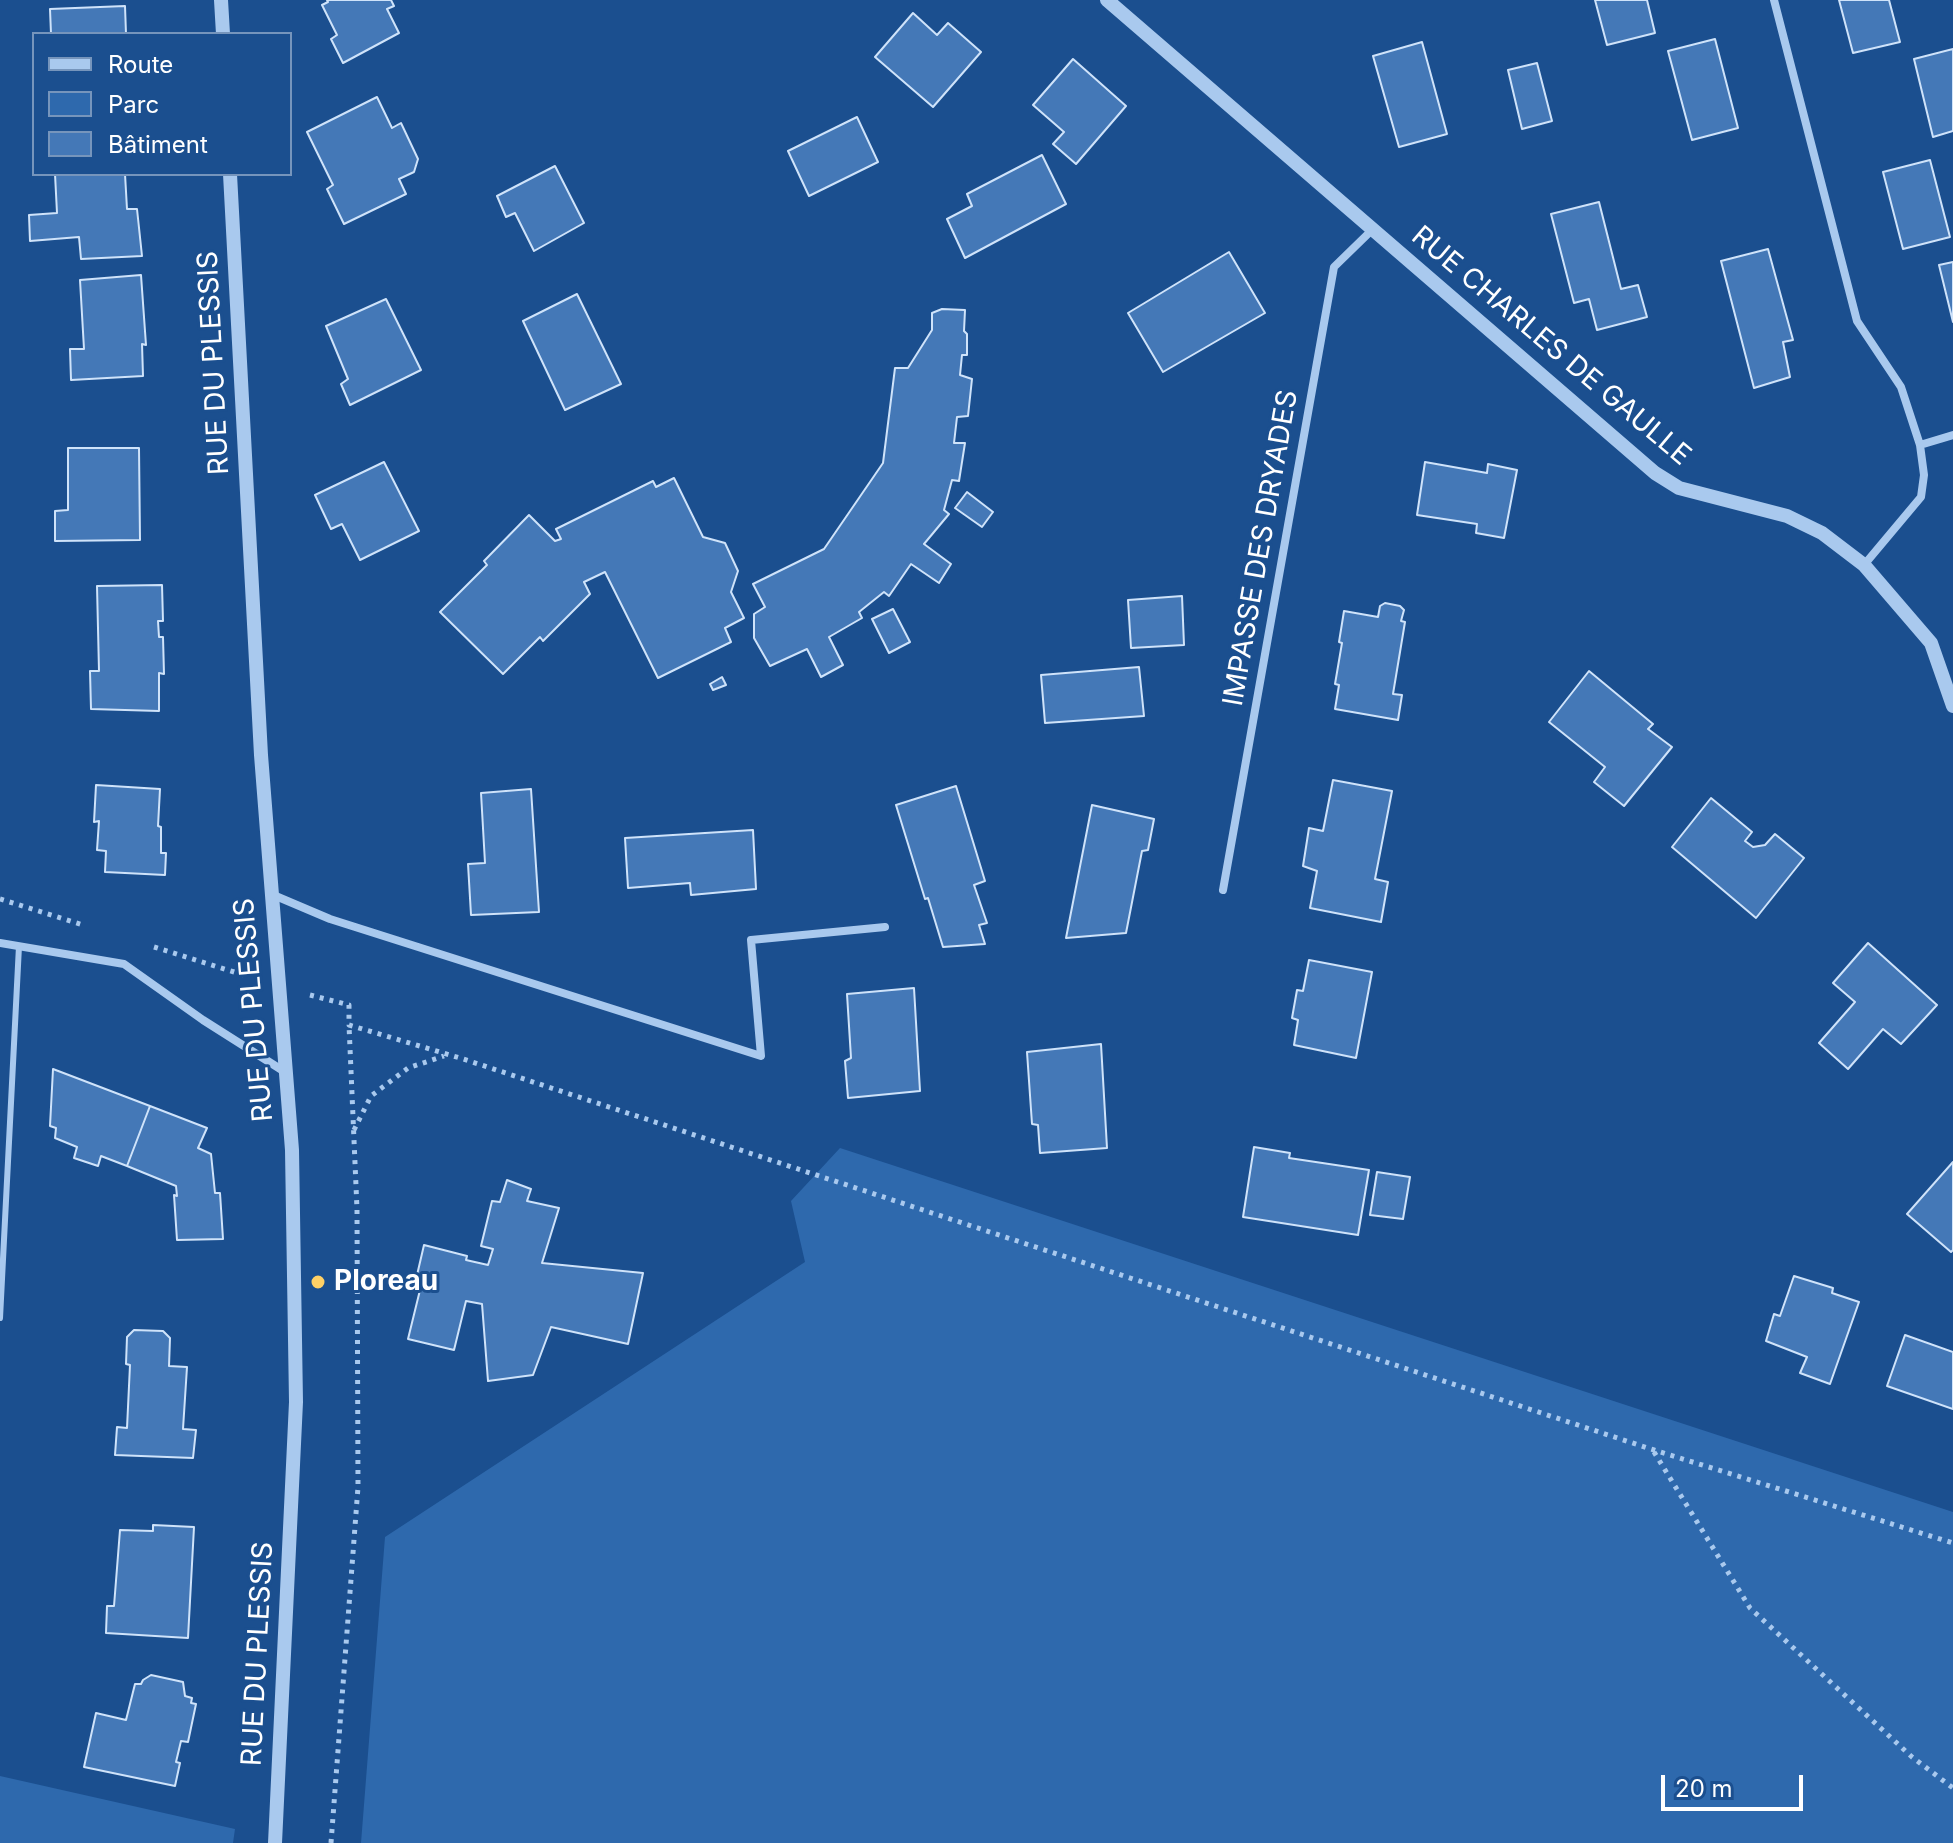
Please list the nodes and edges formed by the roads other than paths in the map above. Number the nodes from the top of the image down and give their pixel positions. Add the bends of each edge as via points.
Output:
1 (221, 0) edge
2 (1107, 0) edge
3 (1774, 0) edge
4 (223, 32) edge
5 (230, 176) edge
6 (1373, 229) junction
7 (1953, 435) edge
8 (1920, 445) junction
9 (1864, 565) junction
10 (1953, 706) edge
11 (1223, 890) dead end
12 (270, 894) junction
13 (885, 927) dead end
14 (0, 943) edge
15 (19, 946) junction
16 (286, 1072) junction
17 (0, 1318) edge
18 (275, 1843) edge

1 - 4 street
2 - 6 street, RUE CHARLES DE GAULLE
3 - 8 street via 1857,321 1901,387
5 - 12 street, RUE DU PLESSIS
6 - 9 street, RUE CHARLES DE GAULLE via 1655,473 1679,488 1787,516 1822,533
6 - 11 street, IMPASSE DES DRYADES via 1334,267
7 - 8 street
8 - 9 street via 1921,497
9 - 10 street, RUE CHARLES DE GAULLE via 1931,643
12 - 13 street via 330,919 761,1056 751,940
12 - 16 street, RUE DU PLESSIS
14 - 15 street
15 - 16 street via 124,964
15 - 17 lane
16 - 18 street, RUE DU PLESSIS via 296,1402

